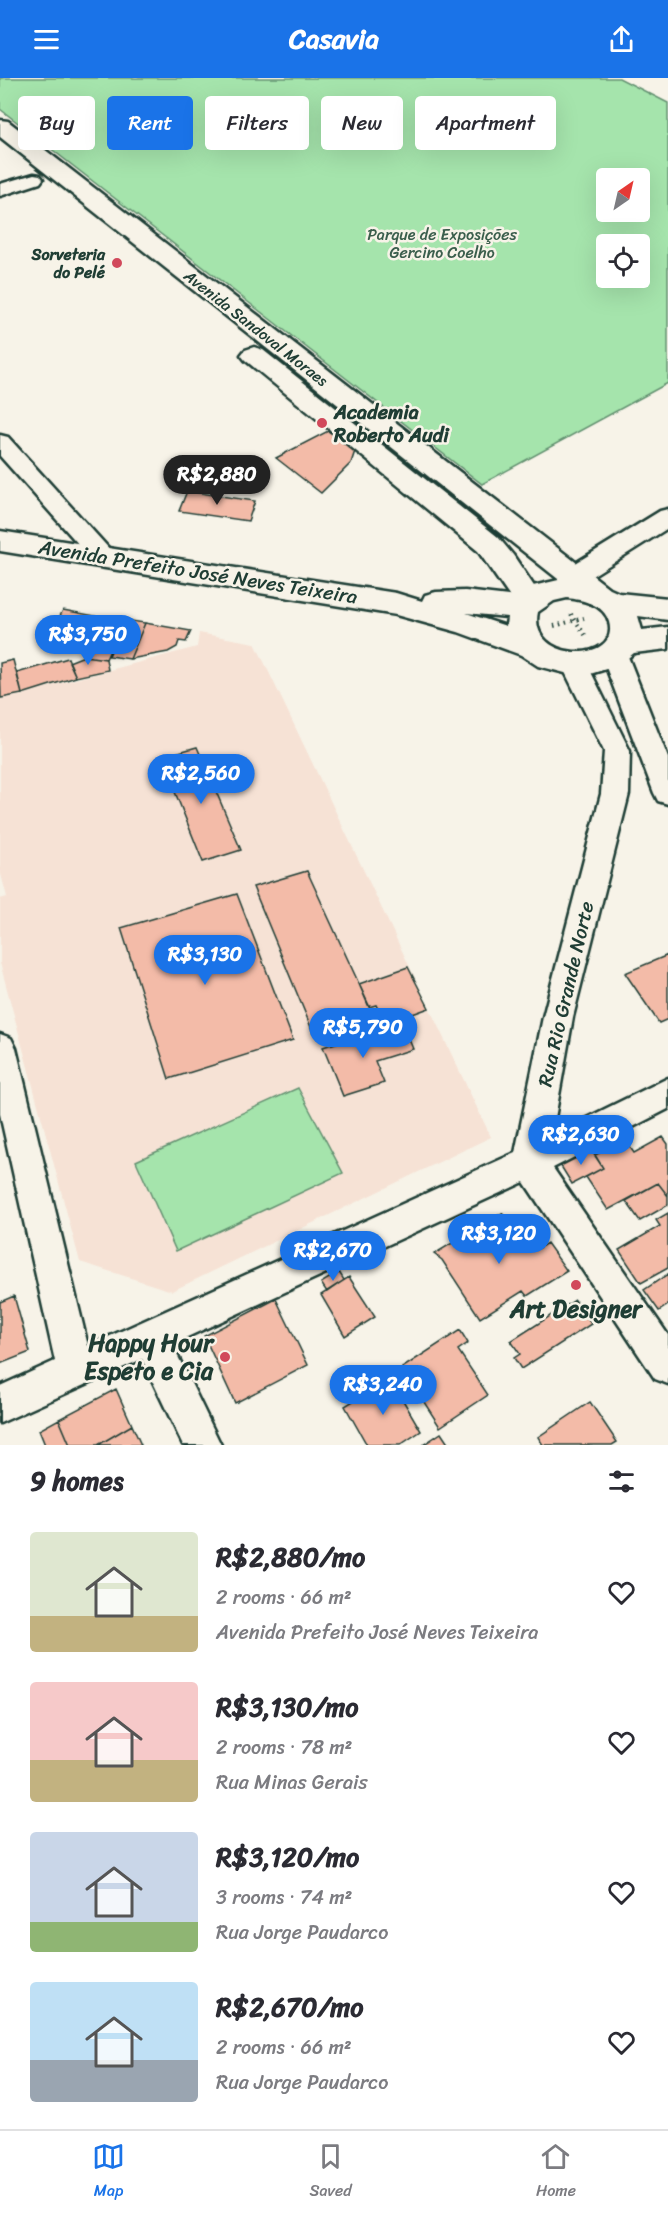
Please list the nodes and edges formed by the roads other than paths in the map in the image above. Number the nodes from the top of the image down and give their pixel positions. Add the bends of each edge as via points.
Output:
1 (0, 126) edge
2 (0, 151) edge
3 (34, 178) junction
4 (0, 190) edge
5 (87, 208) junction
6 (0, 442) edge
7 (668, 517) edge
8 (0, 541) edge
9 (105, 558) junction
10 (574, 575) junction
11 (605, 599) junction
12 (396, 604) junction
13 (526, 604) junction
14 (668, 609) edge
15 (540, 637) junction
16 (668, 638) edge
17 (600, 650) junction
18 (668, 793) edge
19 (0, 1048) edge
20 (668, 1093) edge
21 (530, 1163) junction
22 (150, 1337) junction
23 (668, 1366) edge
24 (75, 1369) junction
25 (0, 1405) edge
26 (202, 1445) edge

1 - 5 main road, Avenida Sandoval Moraes
2 - 3 main road, Avenida Sandoval Moraes
3 - 4 street
3 - 5 main road, Avenida Sandoval Moraes
5 - 10 main road, Avenida Sandoval Moraes
5 - 13 main road, Avenida Sandoval Moraes via 488,544 503,562
6 - 9 street
7 - 10 street
8 - 9 main road, Avenida Prefeito José Neves Teixeira
9 - 12 main road, Avenida Prefeito José Neves Teixeira
10 - 11 main road, Avenida Sandoval Moraes
11 - 13 main road via 567,588 551,591
11 - 14 main road
11 - 17 main road via 626,622 626,636
12 - 13 main road, Avenida Prefeito José Neves Teixeira
12 - 15 main road, Avenida Prefeito José Neves Teixeira via 467,624
13 - 15 main road via 522,632
15 - 17 main road, Avenida Prefeito José Neves Teixeira via 556,660
16 - 17 main road
17 - 18 street
17 - 21 street, Rua Rio Grande Norte via 617,751 615,794 558,1017
19 - 24 street
20 - 21 street
21 - 22 street
21 - 23 street
22 - 24 street
22 - 26 street
24 - 25 street

